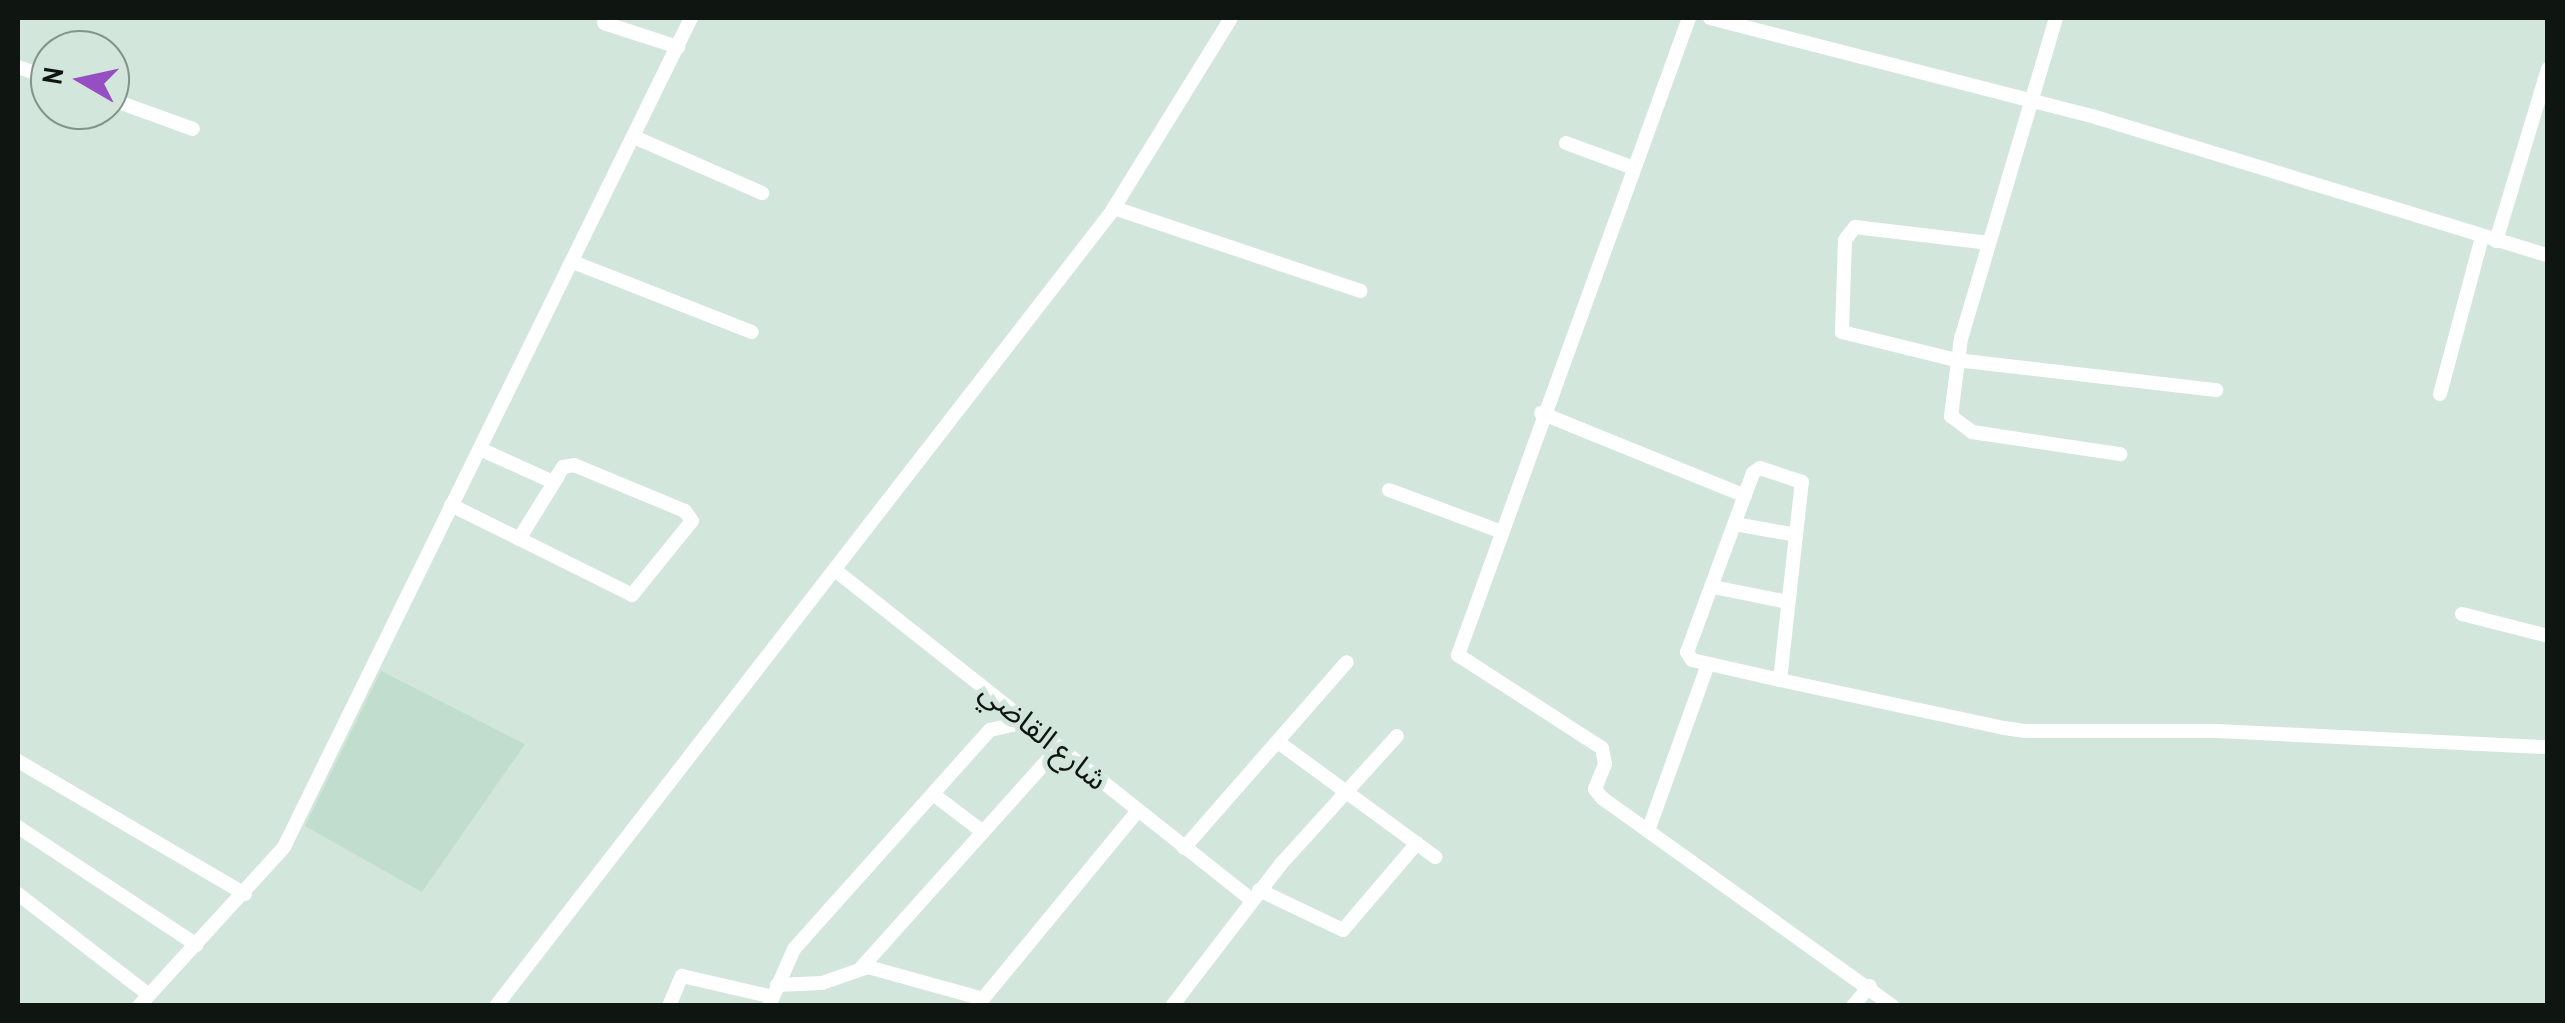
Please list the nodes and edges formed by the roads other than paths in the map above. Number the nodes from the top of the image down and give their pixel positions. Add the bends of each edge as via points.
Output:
1 (692, 18) edge
2 (1231, 18) edge
3 (1688, 18) edge
4 (1710, 18) edge
5 (2056, 18) edge
6 (604, 24) dead end
7 (678, 47) junction
8 (2547, 72) edge
9 (2033, 101) junction
10 (130, 106) edge
11 (193, 128) dead end
12 (634, 136) junction
13 (1566, 142) dead end
14 (1634, 168) junction
15 (762, 192) dead end
16 (1114, 208) junction
17 (2489, 239) junction
18 (1988, 244) junction
19 (2548, 255) edge
20 (572, 262) junction
21 (1360, 291) dead end
22 (752, 332) dead end
23 (1956, 360) junction
24 (2216, 390) dead end
25 (2440, 394) dead end
26 (1541, 413) junction
27 (480, 449) junction
28 (2120, 454) dead end
29 (1389, 490) dead end
30 (1745, 496) junction
31 (451, 505) junction
32 (692, 521) junction
33 (1736, 524) junction
34 (1498, 531) junction
35 (1796, 535) junction
36 (520, 539) junction
37 (836, 570) junction
38 (1713, 587) junction
39 (1788, 602) junction
40 (2462, 614) dead end
41 (2548, 636) edge
42 (1347, 662) dead end
43 (1708, 664) junction
44 (1780, 680) junction
45 (1028, 720) junction
46 (1396, 736) dead end
47 (1278, 742) junction
48 (1059, 747) junction
49 (2548, 747) edge
50 (18, 761) edge
51 (1351, 792) junction
52 (933, 794) junction
53 (1137, 812) junction
54 (18, 827) edge
55 (1648, 831) junction
56 (983, 832) junction
57 (1418, 843) junction
58 (1184, 848) junction
59 (1435, 856) dead end
60 (18, 894) edge
61 (245, 894) junction
62 (1256, 895) junction
63 (197, 945) junction
64 (861, 968) junction
65 (1870, 986) junction
66 (773, 996) edge
67 (144, 1000) edge
68 (978, 1002) edge
69 (496, 1006) edge
70 (669, 1006) edge
71 (1172, 1006) edge
72 (1853, 1006) edge
73 (1892, 1006) edge

1 - 7 street
2 - 16 street
3 - 14 street
4 - 9 street
5 - 9 street
6 - 7 street
7 - 12 street
8 - 17 street
9 - 17 street
9 - 18 street
10 - 11 street
12 - 15 street
12 - 20 street
13 - 14 street
14 - 26 street
16 - 21 street
16 - 37 street
17 - 19 street
17 - 25 street
18 - 23 street
18 - 23 street via 1865,226 1849,231 1845,240 1842,332
20 - 22 street
20 - 27 street
23 - 24 street
23 - 28 street via 1951,416 1964,428
26 - 30 street
26 - 34 street
27 - 31 street
27 - 32 street via 552,482 563,467 574,465 685,511
29 - 34 street
30 - 33 street
30 - 35 street via 1760,468 1800,477
31 - 36 street
31 - 61 street via 284,847
32 - 36 street via 632,595
32 - 36 street via 566,466
33 - 35 street
33 - 38 street
34 - 55 street via 1458,654 1602,748 1597,794
35 - 39 street
37 - 45 street, شارع القاضي
37 - 69 street
38 - 39 street
38 - 43 street via 1687,652
39 - 44 street
40 - 41 street
42 - 47 street
43 - 44 street
43 - 55 street
44 - 49 street via 2026,731 2217,731
45 - 48 street, شارع القاضي
45 - 52 street via 990,730
46 - 51 street
47 - 51 street
47 - 58 street
48 - 53 street, شارع القاضي
48 - 56 street
50 - 61 street
51 - 57 street
51 - 62 street
52 - 56 street
52 - 66 street via 794,950
53 - 58 street, شارع القاضي
53 - 68 street
54 - 63 street
55 - 65 street
56 - 64 street
57 - 59 street
57 - 62 street, شارع القاضي via 1343,930
58 - 62 street, شارع القاضي
60 - 67 street
61 - 63 street
62 - 71 street
63 - 67 street
64 - 66 street
64 - 68 street
65 - 72 street
65 - 73 street
66 - 70 street via 682,976

